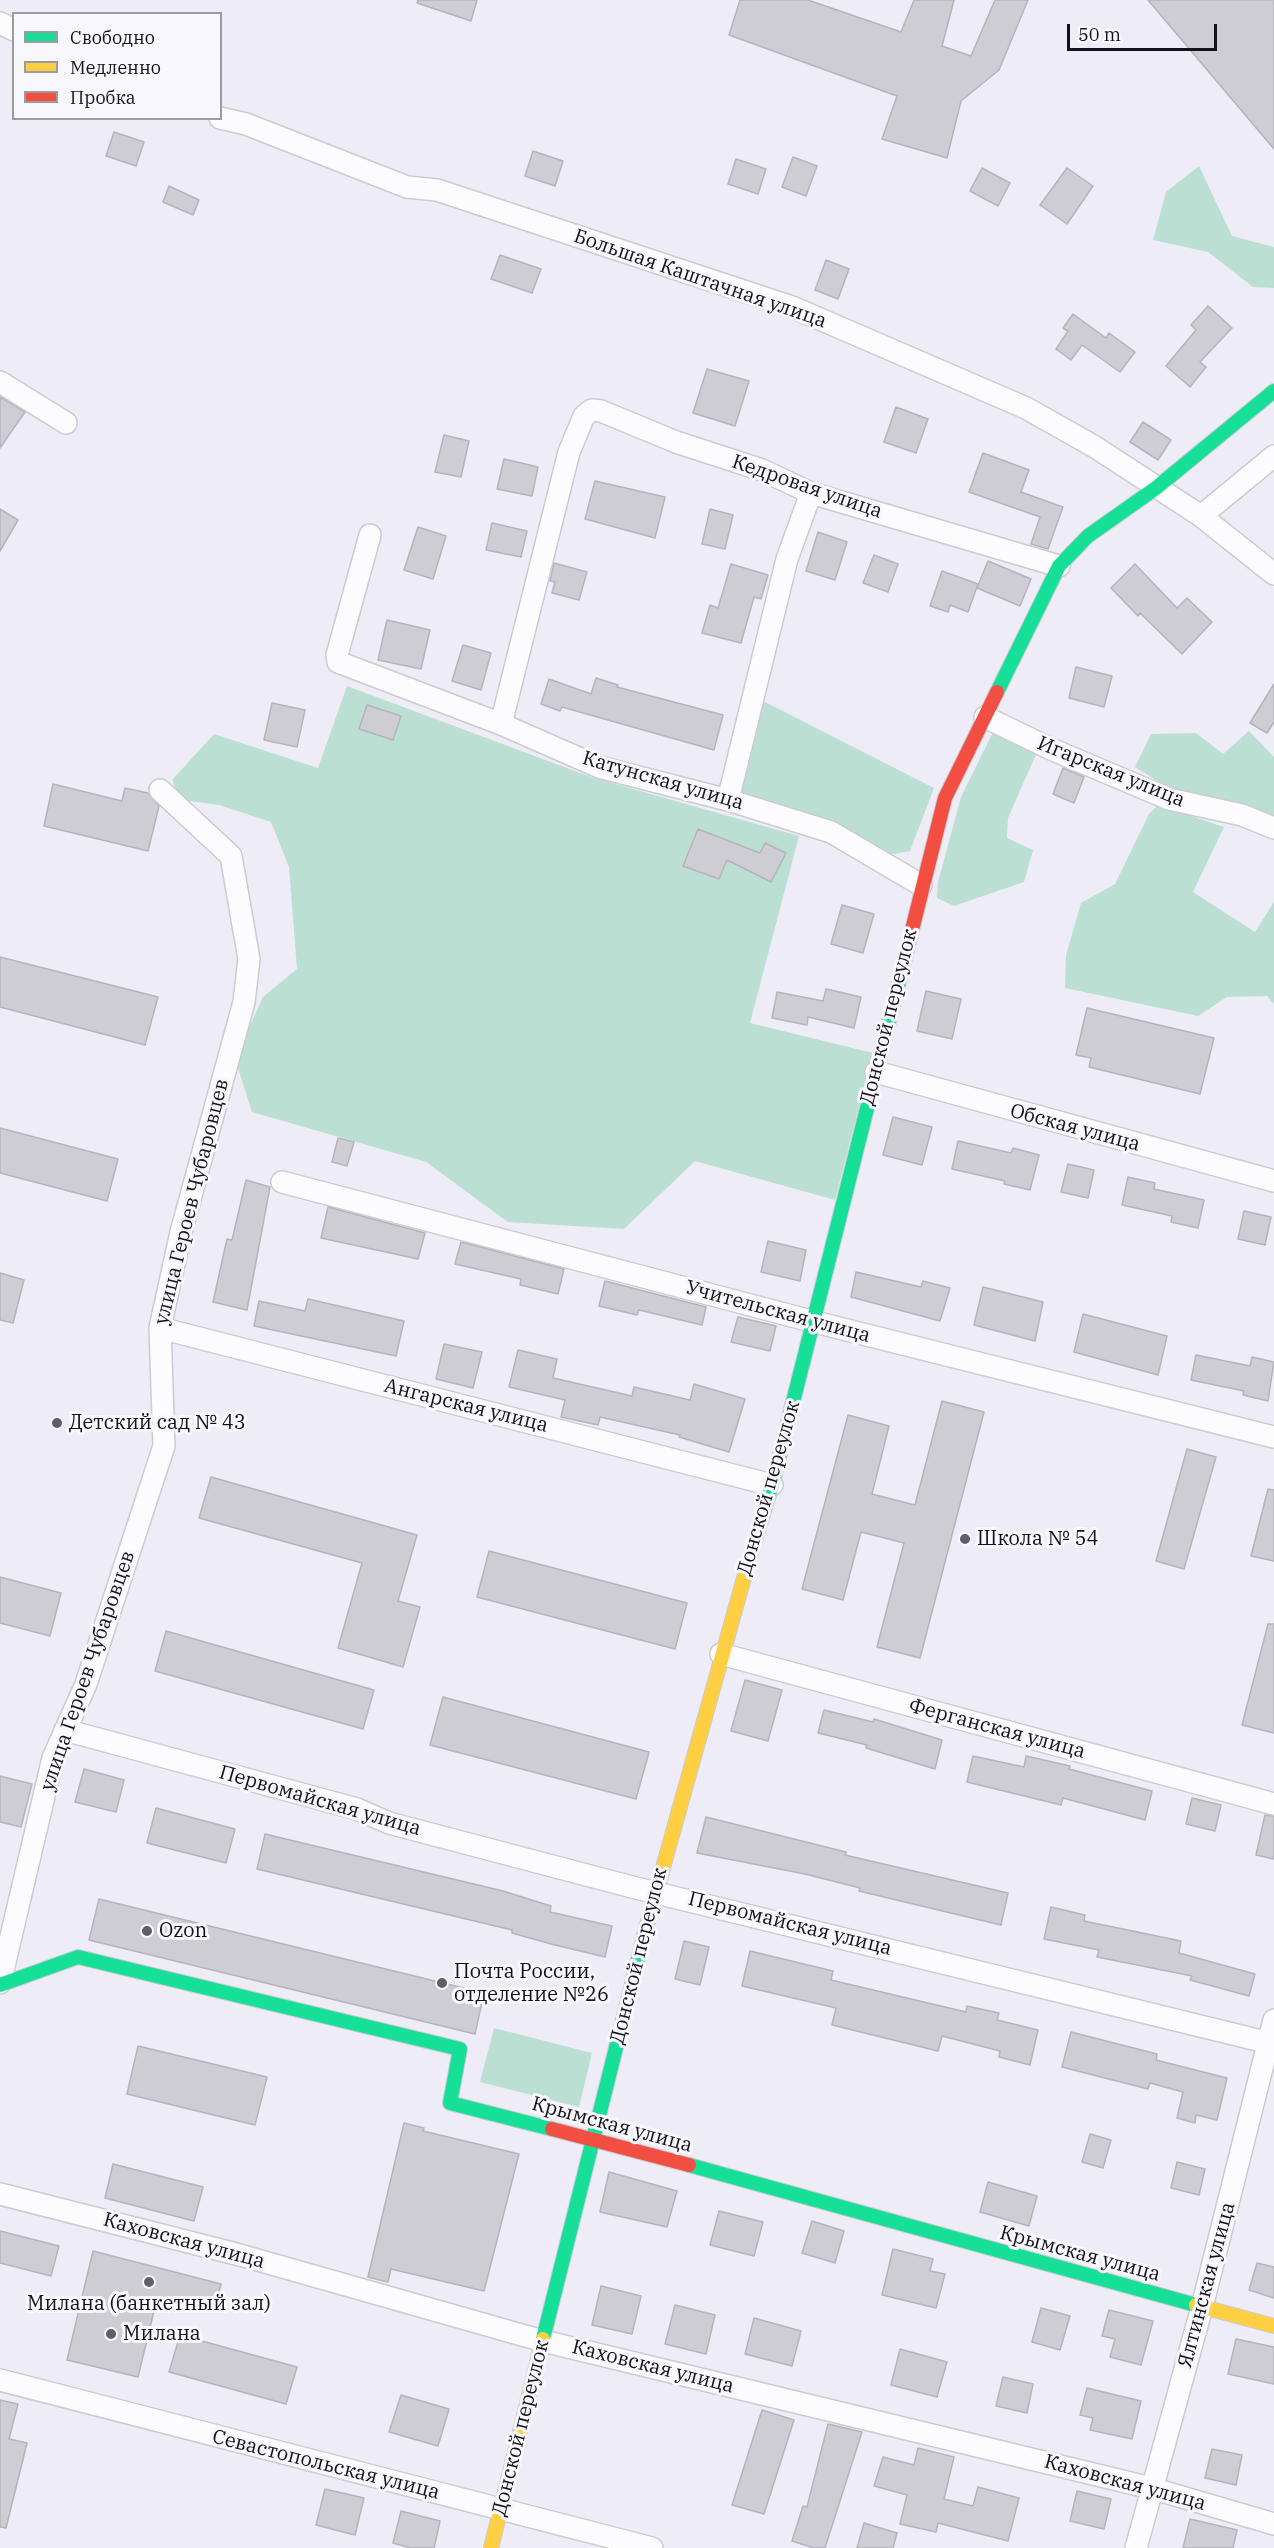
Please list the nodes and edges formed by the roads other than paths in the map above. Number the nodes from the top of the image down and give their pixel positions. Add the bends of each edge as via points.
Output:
1 (222, 118) edge
2 (0, 382) edge
3 (1274, 391) edge
4 (66, 423) dead end
5 (1274, 456) edge
6 (1156, 488) junction
7 (811, 493) junction
8 (1201, 516) junction
9 (370, 535) dead end
10 (1059, 567) junction
11 (1274, 574) edge
12 (985, 717) junction
13 (501, 724) junction
14 (160, 790) dead end
15 (728, 800) junction
16 (1274, 828) edge
17 (921, 885) junction
18 (876, 1072) junction
19 (1274, 1181) edge
20 (282, 1182) dead end
21 (814, 1322) junction
22 (160, 1328) junction
23 (1274, 1437) edge
24 (772, 1485) junction
25 (720, 1654) junction
26 (65, 1730) junction
27 (1274, 1804) edge
28 (655, 1891) junction
29 (0, 1984) edge
30 (1274, 2020) edge
31 (1271, 2043) edge
32 (592, 2139) junction
33 (0, 2194) edge
34 (1202, 2307) junction
35 (1274, 2326) edge
36 (543, 2341) junction
37 (0, 2380) edge
38 (1151, 2488) junction
39 (501, 2510) junction
40 (1274, 2524) edge
41 (491, 2548) edge
42 (651, 2548) edge
43 (1136, 2548) edge

1 - 6 street, Большая Каштачная улица via 246,124 407,187 437,190 792,307 1026,408
2 - 4 street
3 - 6 street, Донской переулок
5 - 8 street
6 - 8 street, Большая Каштачная улица
6 - 10 street, Донской переулок via 1088,536
7 - 10 street, Кедровая улица
7 - 13 street, Кедровая улица via 762,470 592,410 584,416 569,452
7 - 15 street via 787,559
8 - 11 street, Большая Каштачная улица
9 - 13 street, Катунская улица via 338,662
10 - 12 street, Донской переулок
12 - 16 street, Игарская улица via 1169,799 1242,815
12 - 17 street, Донской переулок via 945,798
13 - 15 street, Катунская улица via 599,767
14 - 22 street, улица Героев Чубаровцев via 231,856 249,959 244,1002 181,1232
15 - 17 street, Катунская улица via 831,832
17 - 18 street, Донской переулок
18 - 19 street, Обская улица
18 - 21 street, Донской переулок
20 - 21 street, Учительская улица
21 - 23 street, Учительская улица
21 - 24 street, Донской переулок
22 - 24 street, Ангарская улица
22 - 26 street, улица Героев Чубаровцев via 164,1446 86,1684
24 - 25 street, Донской переулок
25 - 27 street, Ферганская улица
25 - 28 street, Донской переулок
26 - 28 street, Первомайская улица via 357,1809 389,1823
26 - 29 street, улица Героев Чубаровцев via 53,1758
28 - 31 street, Первомайская улица
28 - 32 street, Донской переулок
29 - 32 street, Крымская улица via 78,1957 460,2049 450,2103
30 - 31 street, Ялтинская улица
31 - 34 street, Ялтинская улица
32 - 34 street, Крымская улица
32 - 36 street, Донской переулок
33 - 36 street, Каховская улица via 240,2255
34 - 35 street, Крымская улица
34 - 38 street, Ялтинская улица
36 - 38 street, Каховская улица
36 - 39 street, Донской переулок
37 - 39 street, Севастопольская улица
38 - 40 street, Каховская улица
38 - 43 street, Ялтинская улица
39 - 41 street, Донской переулок
39 - 42 street, Севастопольская улица

